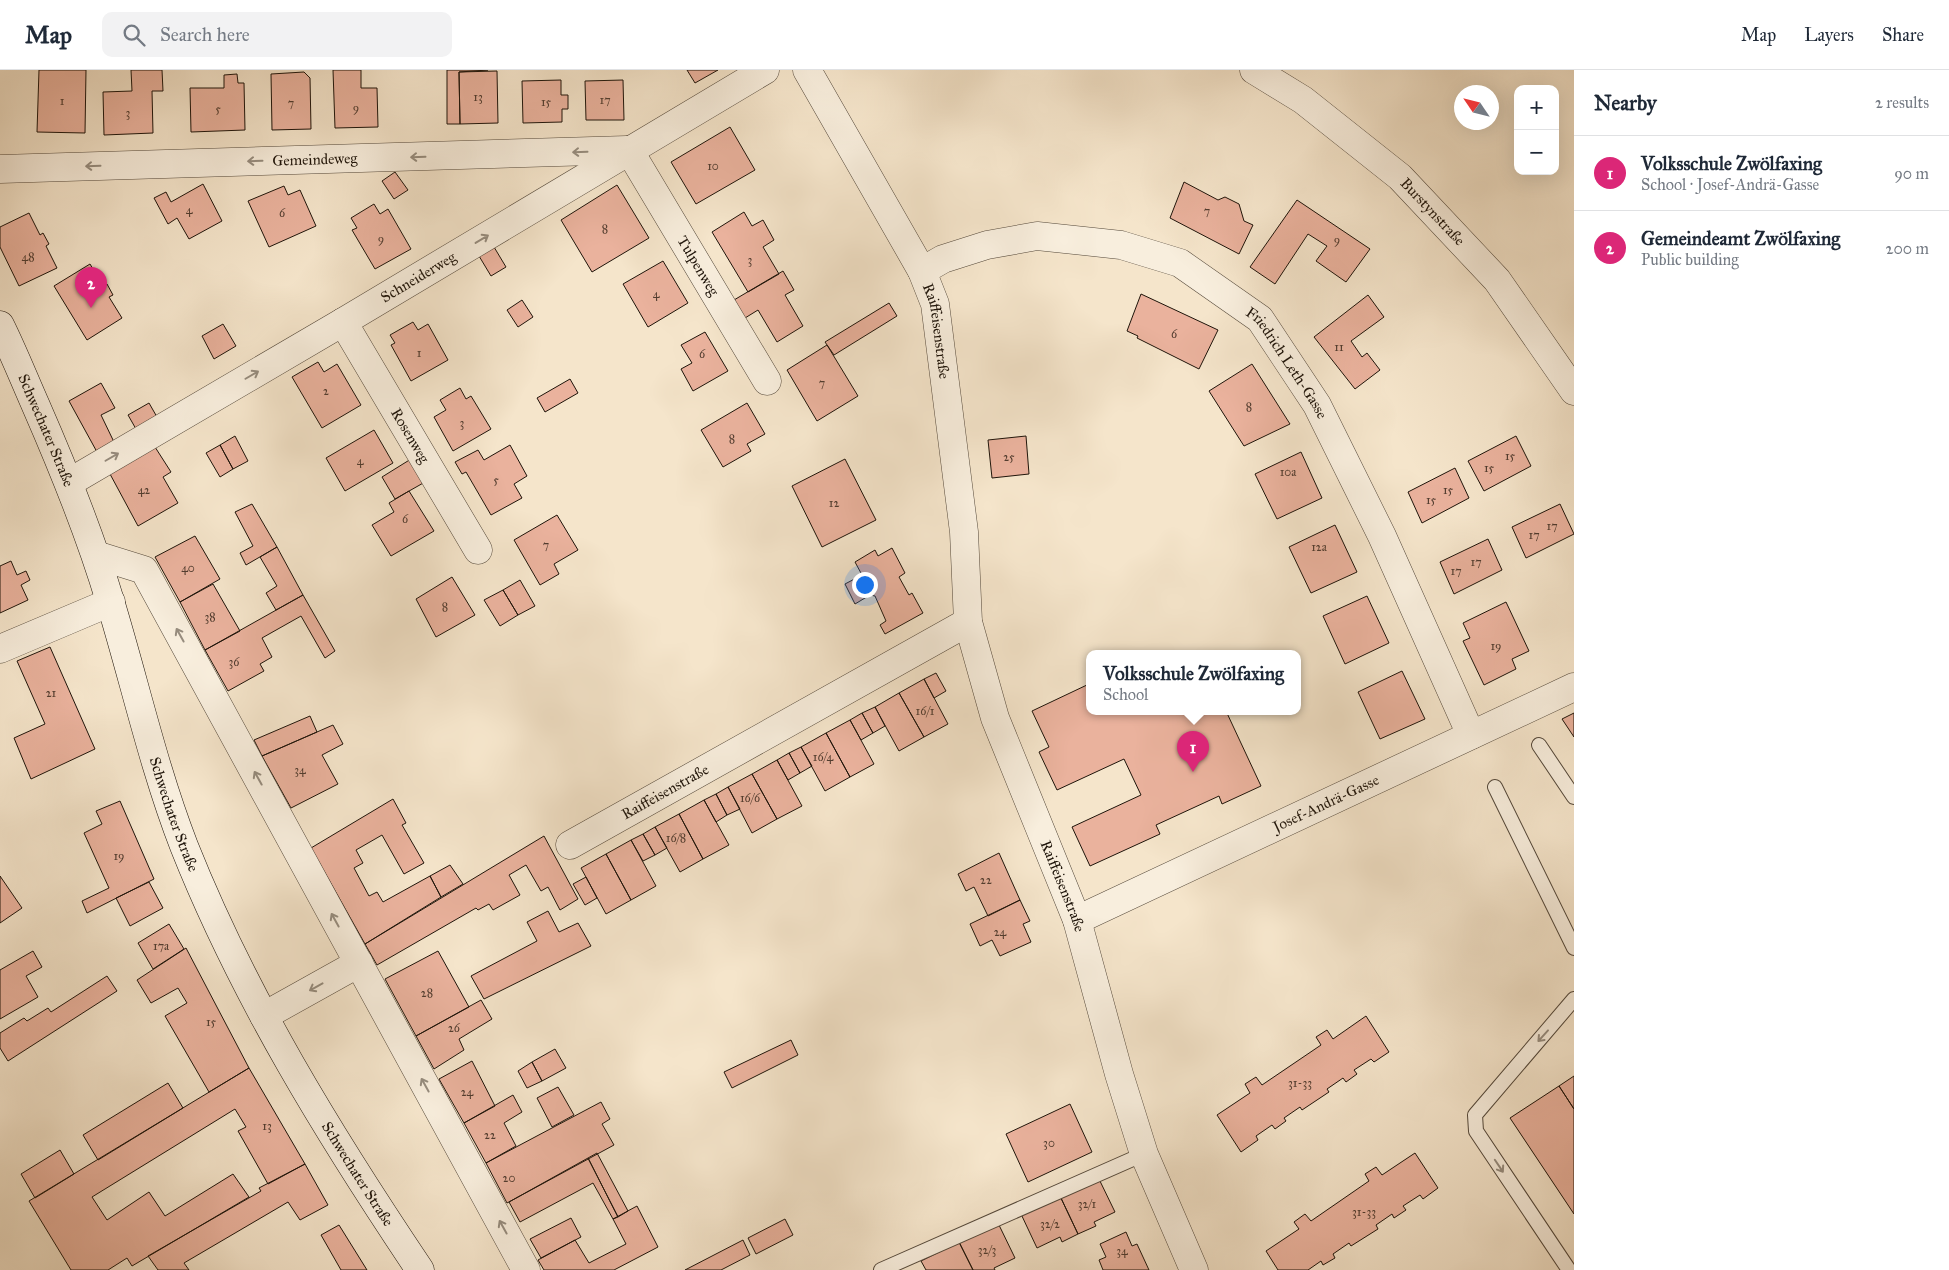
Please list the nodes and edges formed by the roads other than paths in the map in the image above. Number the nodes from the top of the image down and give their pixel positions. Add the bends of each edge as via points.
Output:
1 (765, 70) edge
2 (808, 70) edge
3 (1254, 70) edge
4 (629, 150) junction
5 (0, 169) edge
6 (922, 271) junction
7 (343, 322) junction
8 (0, 325) edge
9 (767, 381) dead end
10 (1574, 391) edge
11 (70, 482) junction
12 (478, 550) dead end
13 (96, 556) junction
14 (111, 602) junction
15 (968, 622) junction
16 (0, 649) edge
17 (1574, 687) edge
18 (1471, 735) junction
19 (1539, 745) dead end
20 (1495, 787) dead end
21 (1574, 797) edge
22 (570, 844) dead end
23 (1077, 920) junction
24 (1574, 948) edge
25 (359, 963) junction
26 (1574, 999) edge
27 (264, 1016) junction
28 (1144, 1154) junction
29 (420, 1270) edge
30 (526, 1270) edge
31 (881, 1270) edge
32 (1194, 1270) edge
33 (1569, 1270) edge

1 - 4 street, Schneiderweg
2 - 6 street, Raiffeisenstraße
3 - 10 street, Burstynstraße via 1303,100 1400,177 1497,280
4 -> 5 street, Gemeindeweg
7 -> 4 street, Schneiderweg
4 - 9 street, Tulpenweg
6 - 15 street, Raiffeisenstraße via 935,304 964,532
6 - 18 street, Friedrich Leth-Gasse via 943,259 978,248 1037,236 1121,245 1180,263 1260,319 1318,404 1382,536
11 -> 7 street, Schneiderweg
7 - 12 street, Rosenweg
8 - 11 street, Schwechater Straße
11 - 13 street, Schwechater Straße
13 - 14 street, Schwechater Straße
25 -> 13 street via 144,570
14 - 16 street
14 - 27 street, Schwechater Straße via 156,769 184,847
15 - 22 street, Raiffeisenstraße
15 - 23 street, Raiffeisenstraße via 995,718
17 - 18 street, Josef-Andrä-Gasse
18 - 23 street, Josef-Andrä-Gasse
19 - 21 lane
20 - 24 lane
23 - 28 street, Raiffeisenstraße via 1118,1074
25 -> 27 street
30 -> 25 street
26 -> 33 lane via 1475,1115 1476,1131
27 - 29 street, Schwechater Straße via 329,1130
28 - 31 lane
28 - 32 street, Raiffeisenstraße

